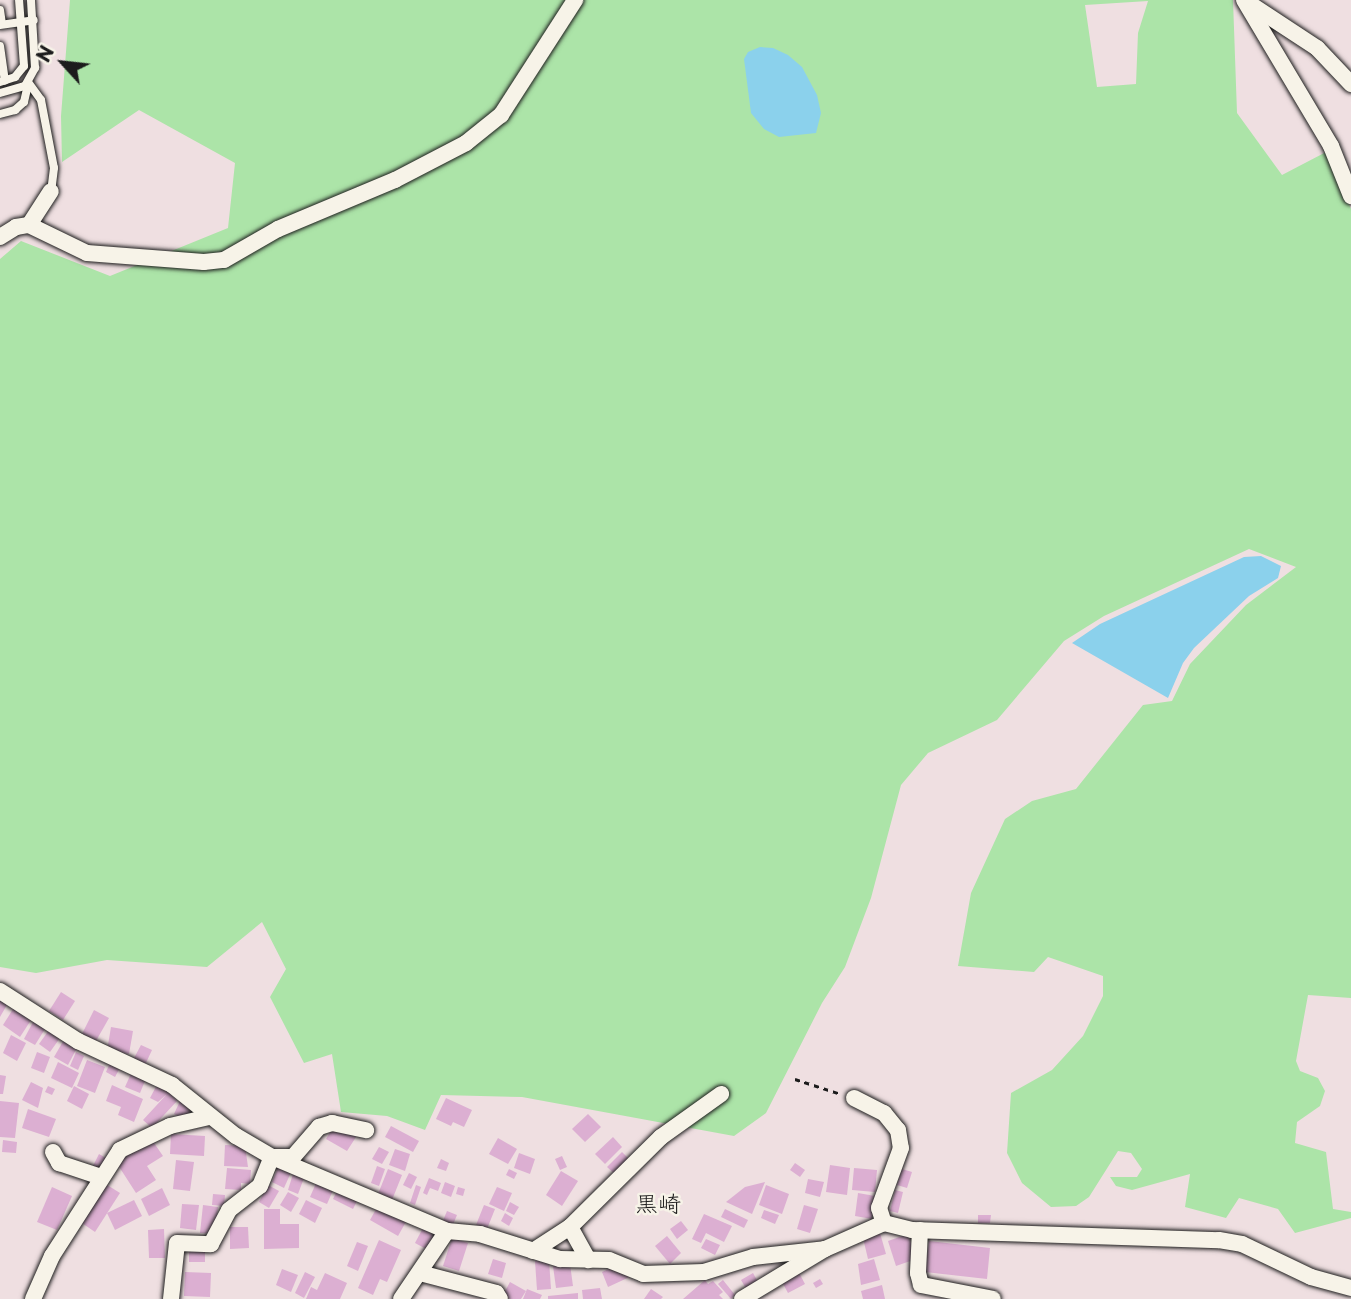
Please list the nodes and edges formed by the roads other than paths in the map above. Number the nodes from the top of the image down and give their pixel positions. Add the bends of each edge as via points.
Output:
1 (19, 0) edge
2 (31, 0) edge
3 (575, 0) edge
4 (1245, 1) edge
5 (0, 10) edge
6 (34, 20) junction
7 (22, 22) junction
8 (1, 25) edge
9 (0, 46) edge
10 (1348, 77) edge
11 (2, 81) edge
12 (28, 82) junction
13 (0, 93) edge
14 (0, 114) edge
15 (51, 191) joint
16 (1351, 196) edge
17 (29, 225) junction
18 (0, 237) edge
19 (0, 991) edge
20 (721, 1094) dead end
21 (854, 1098) road end
22 (209, 1117) junction
23 (366, 1130) dead end
24 (53, 1152) dead end
25 (272, 1157) junction
26 (101, 1177) junction
27 (884, 1223) junction
28 (570, 1227) junction
29 (920, 1230) junction
30 (447, 1231) junction
31 (825, 1249) junction
32 (533, 1251) junction
33 (588, 1260) junction
34 (420, 1273) junction
35 (1351, 1288) edge
36 (33, 1299) edge
37 (171, 1299) edge
38 (401, 1299) edge
39 (500, 1299) edge
40 (742, 1299) edge
41 (993, 1299) edge

1 - 7 lane
2 - 6 lane
3 - 17 street via 502,115 466,143 394,180 278,229 224,260 87,253
4 - 10 street via 1317,48
4 - 16 street via 1331,146
5 - 8 lane
6 - 7 lane
6 - 12 lane via 36,68
7 - 8 lane
7 - 11 lane via 24,66 15,77
9 - 11 lane
12 - 13 lane
12 - 14 lane via 24,102
12 - 15 lane via 41,100 54,168
15 - 17 street
17 - 18 street
19 - 22 street via 78,1041 162,1079
20 - 28 street via 661,1137
21 - 27 street via 884,1113 898,1130 901,1148 879,1208
22 - 25 street
22 - 26 street via 170,1126 120,1150
23 - 25 street via 332,1122 319,1127 293,1157
24 - 26 street via 59,1163
25 - 30 street
25 - 37 street via 260,1186 229,1210 211,1244 177,1243
26 - 36 street via 52,1256
27 - 29 street
27 - 31 street
28 - 32 street
28 - 33 street
29 - 35 street via 1219,1240 1242,1244 1311,1277
29 - 41 street via 921,1285
30 - 32 street via 480,1234
30 - 34 street
31 - 33 street via 753,1257 704,1272 683,1273 643,1274 609,1260
31 - 40 street
32 - 33 street via 560,1259
34 - 38 street
34 - 39 street via 496,1293

